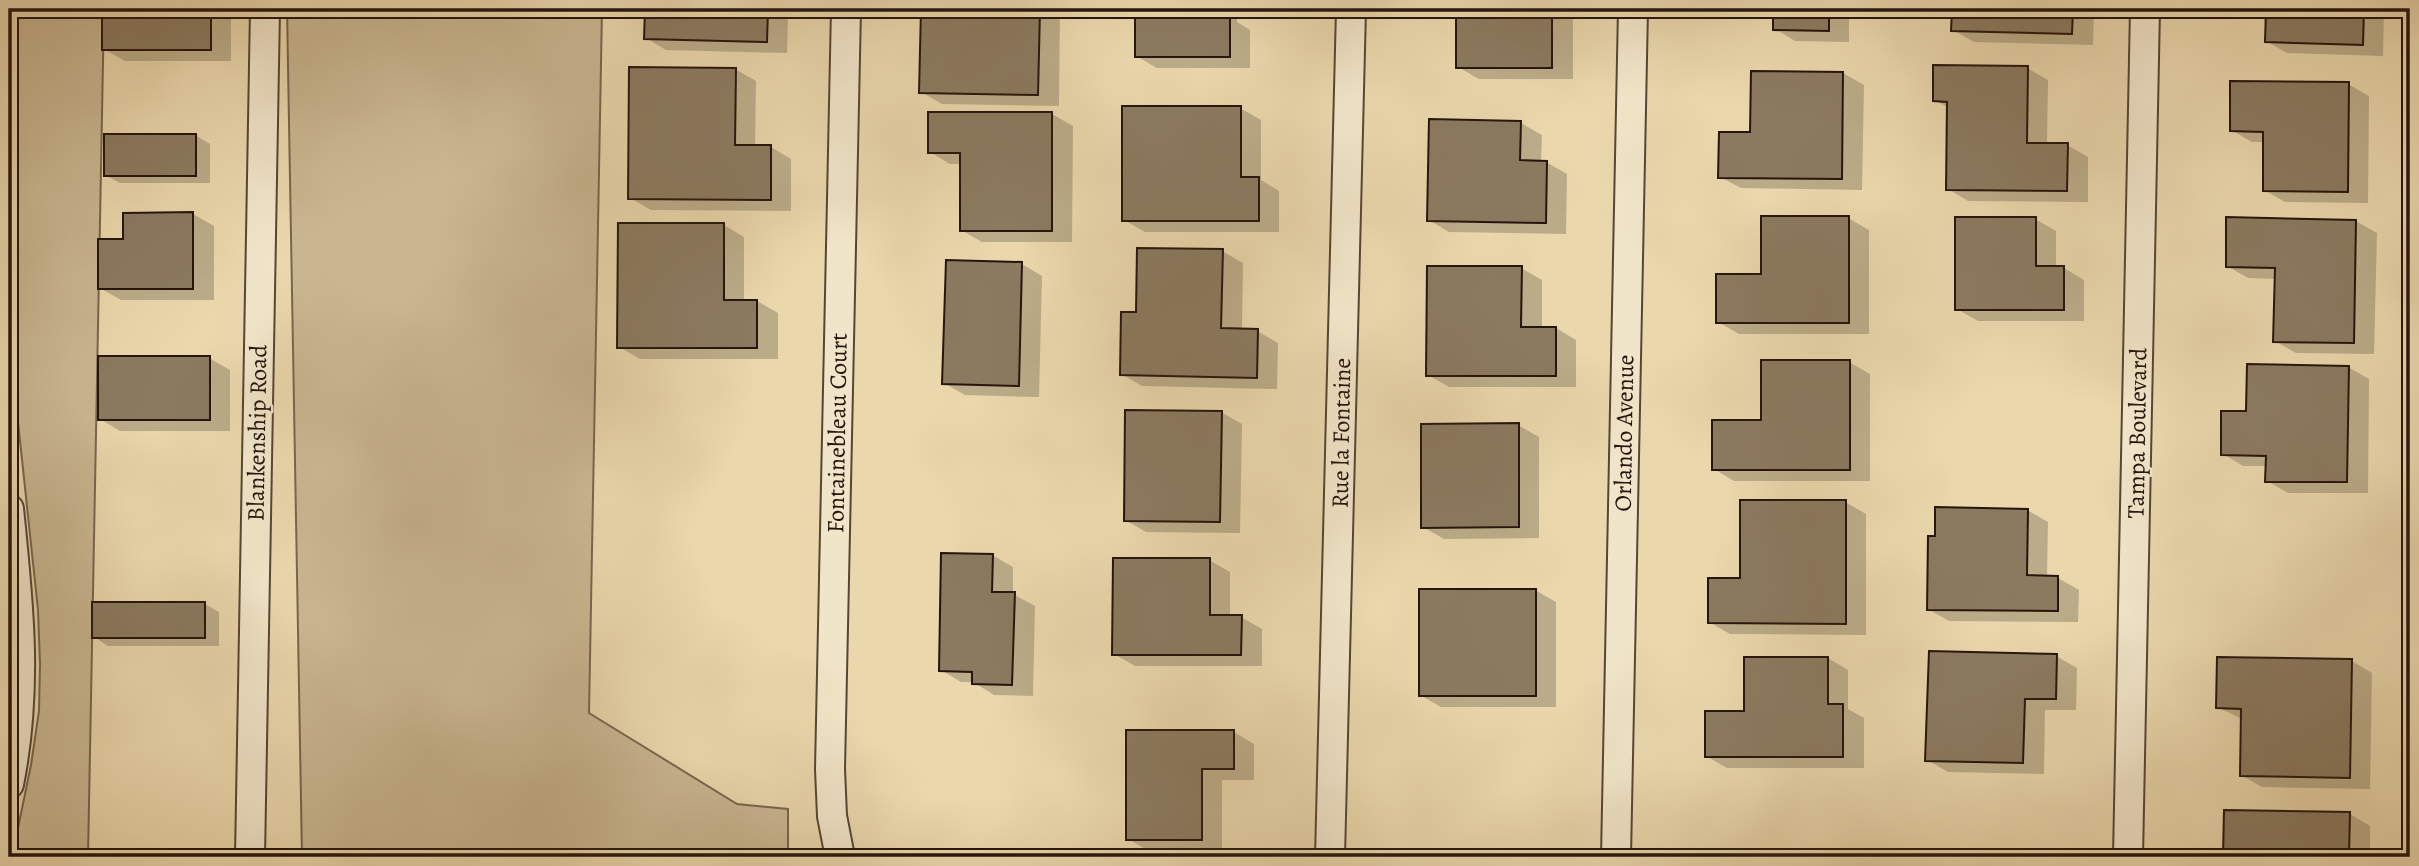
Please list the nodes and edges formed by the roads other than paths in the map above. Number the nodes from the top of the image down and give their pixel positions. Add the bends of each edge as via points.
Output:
1 (265, 9) edge
2 (846, 9) edge
3 (1351, 9) edge
4 (1633, 9) edge
5 (2146, 9) edge
6 (9, 509) edge
7 (9, 784) edge
8 (250, 857) edge
9 (840, 857) edge
10 (1330, 857) edge
11 (1616, 857) edge
12 (2128, 857) edge

1 - 8 street, Blankenship Road
2 - 9 street, Fontainebleau Court via 830,769
3 - 10 street, Rue la Fontaine
4 - 11 street, Orlando Avenue
5 - 12 street, Tampa Boulevard
6 - 7 street via 22,663

